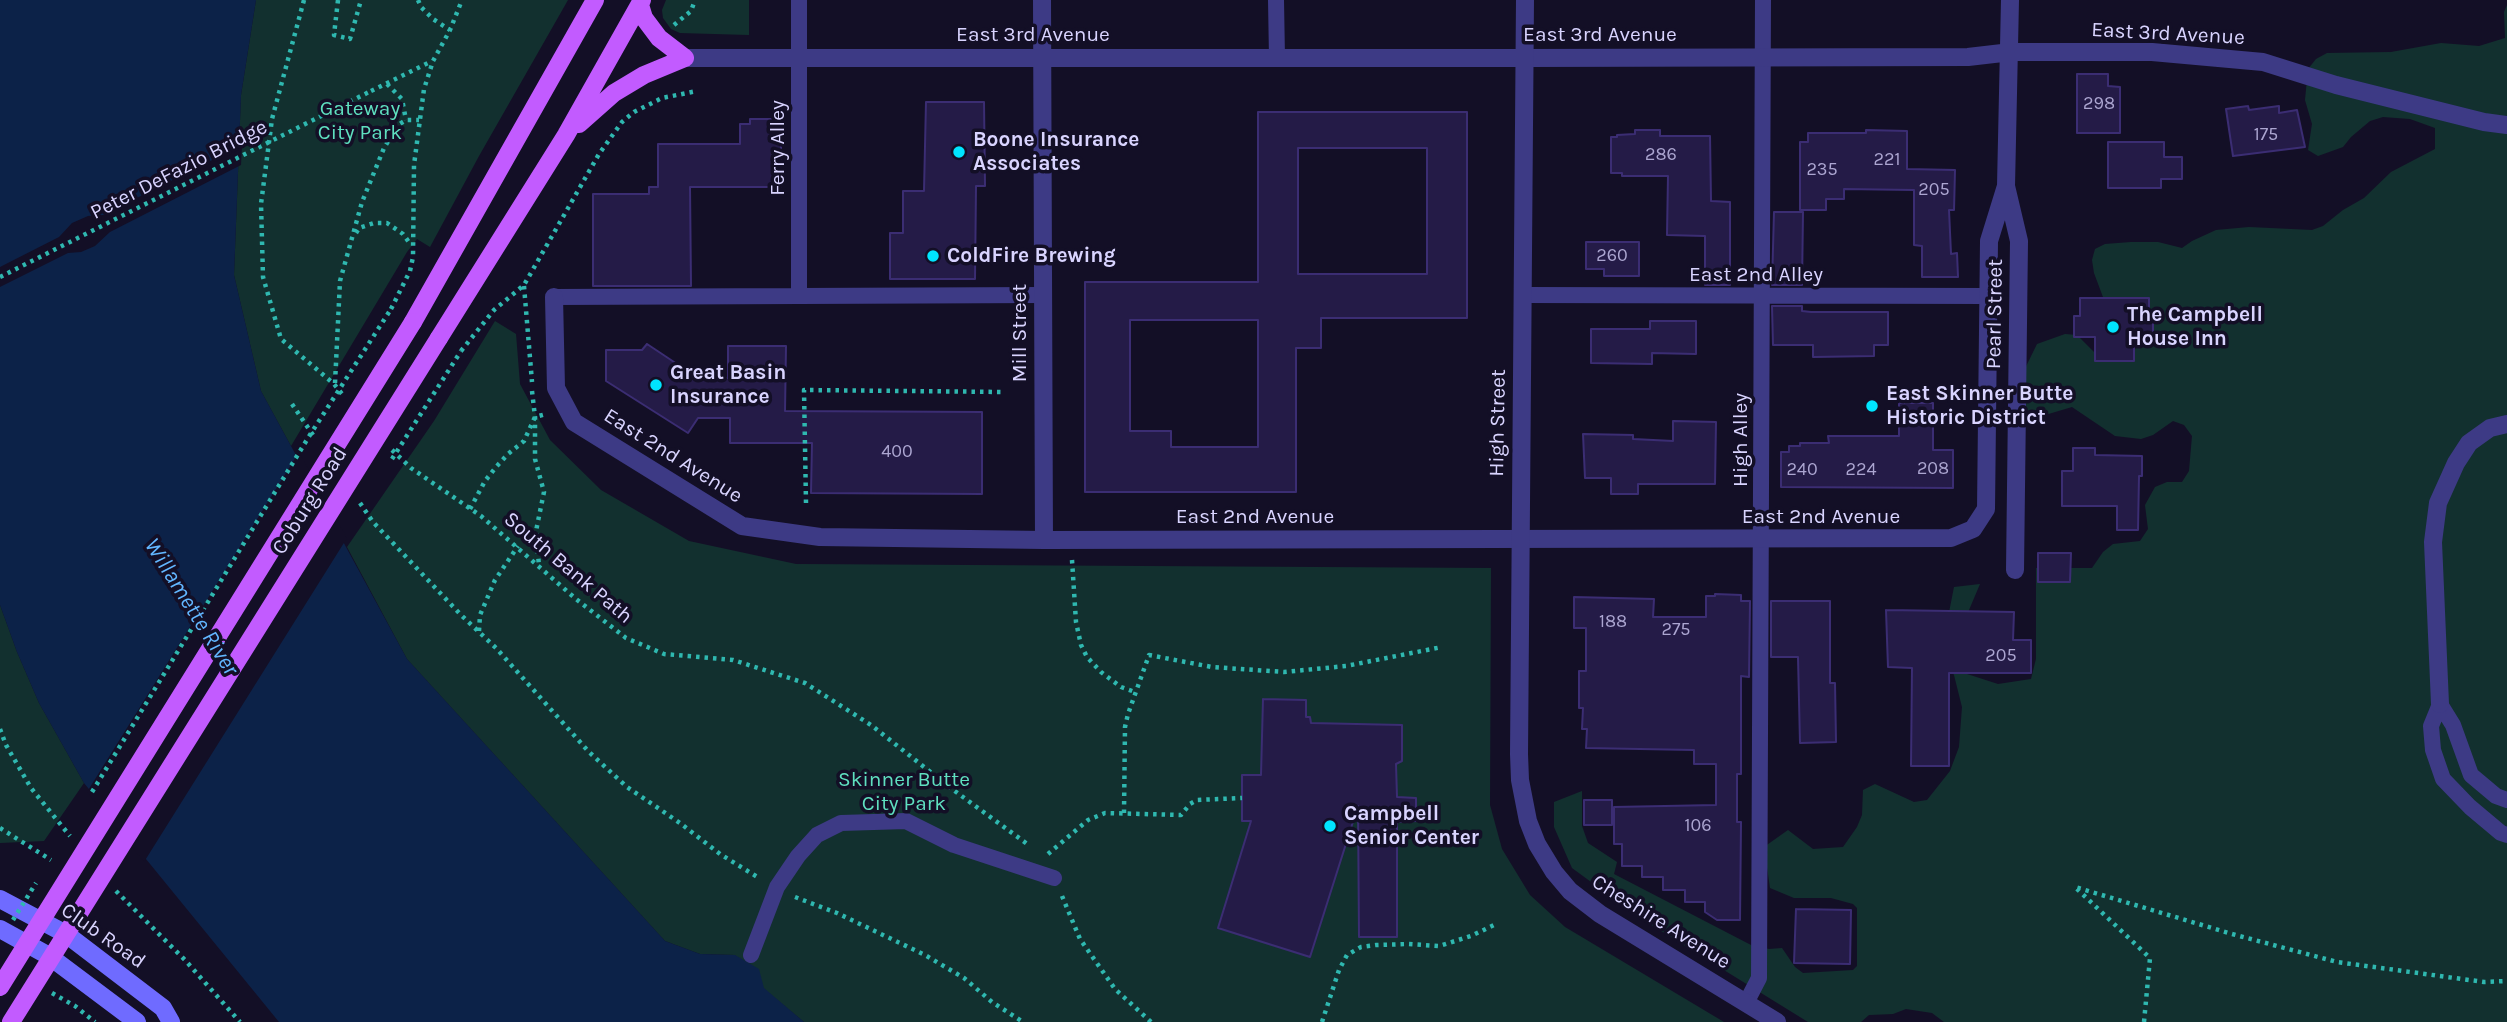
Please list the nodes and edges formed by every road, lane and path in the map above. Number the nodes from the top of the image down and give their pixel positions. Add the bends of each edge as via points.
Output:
1 (304, 0) edge
2 (338, 0) edge
3 (361, 0) edge
4 (418, 0) edge
5 (462, 0) edge
6 (595, 0) edge
7 (695, 0) edge
8 (799, 0) edge
9 (1042, 0) edge
10 (1276, 0) edge
11 (1525, 0) edge
12 (1763, 0) edge
13 (2010, 0) edge
14 (641, 3) edge
15 (671, 27) dead end
16 (450, 30) junction
17 (2011, 52) junction
18 (1763, 57) junction
19 (685, 58) junction
20 (799, 58) junction
21 (1042, 58) junction
22 (1277, 58) junction
23 (1524, 58) junction
24 (433, 61) junction
25 (387, 83) junction
26 (697, 92) dead end
27 (406, 120) junction
28 (419, 120) junction
29 (2507, 125) edge
30 (566, 135) junction
31 (2006, 187) junction
32 (353, 237) junction
33 (412, 248) junction
34 (0, 277) edge
35 (524, 285) junction
36 (1043, 295) junction
37 (1522, 295) junction
38 (799, 296) junction
39 (1762, 296) junction
40 (1989, 296) junction
41 (554, 297) joint
42 (461, 351) dead end
43 (334, 384) junction
44 (1004, 392) dead end
45 (349, 403) dead end
46 (292, 404) dead end
47 (535, 418) junction
48 (2507, 424) edge
49 (383, 441) dead end
50 (322, 447) dead end
51 (358, 500) dead end
52 (806, 503) dead end
53 (470, 509) junction
54 (1978, 524) joint
55 (1044, 540) junction
56 (1072, 540) junction
57 (1761, 540) junction
58 (1520, 541) junction
59 (518, 546) junction
60 (539, 566) junction
61 (2015, 570) dead end
62 (479, 632) junction
63 (1441, 647) dead end
64 (1135, 692) junction
65 (2440, 704) junction
66 (1242, 798) dead end
67 (2507, 800) edge
68 (86, 802) dead end
69 (1124, 813) junction
70 (72, 825) dead end
71 (0, 828) edge
72 (2507, 835) edge
73 (65, 837) dead end
74 (1537, 844) joint
75 (58, 848) dead end
76 (1045, 857) junction
77 (51, 860) junction
78 (46, 869) dead end
79 (39, 878) dead end
80 (1054, 878) junction
81 (777, 887) junction
82 (0, 898) edge
83 (1494, 925) dead end
84 (3, 929) edge
85 (751, 955) dead end
86 (2507, 981) edge
87 (0, 987) edge
88 (1746, 1003) junction
89 (11, 1022) edge
90 (137, 1022) edge
91 (171, 1022) edge
92 (1023, 1022) edge
93 (1151, 1022) edge
94 (1322, 1022) edge
95 (1777, 1022) edge
96 (2144, 1022) edge

1 - 43 path via 272,119 261,204 263,277 281,339
2 - 3 path via 334,35 350,39
4 - 16 path via 433,19
5 - 16 path
6 - 87 main road, Coburg Road, bridge via 413,322
7 - 15 path via 691,11
8 - 20 lane, Ferry Alley
9 - 21 street, Mill Street
10 - 22 lane
11 - 23 street, High Street
12 - 18 lane, High Alley
13 - 17 street, Pearl Street
14 - 19 main road via 659,38
14 - 30 main road, Coburg Road
16 - 24 path
17 - 18 street, East 3rd Avenue via 1968,57
17 - 29 street, East 3rd Avenue via 2152,52 2263,62 2336,85
17 - 31 street, Pearl Street
18 - 23 street, East 3rd Avenue
18 - 39 lane, High Alley
19 - 20 street, East 3rd Avenue
19 - 30 main road via 614,93
20 - 21 street, East 3rd Avenue
20 - 38 lane, Ferry Alley
21 - 22 street, East 3rd Avenue
21 - 36 street, Mill Street
22 - 23 street, East 3rd Avenue
23 - 37 street, High Street
24 - 25 path, Peter DeFazio Bridge
24 - 28 path
25 - 27 path via 402,99
25 - 34 path, Peter DeFazio Bridge, bridge
26 - 35 path via 662,99 622,122
27 - 28 path
27 - 32 path via 384,148
28 - 33 path
30 - 89 main road, Coburg Road, bridge
31 - 40 street, Pearl Street via 1989,242
31 - 61 street, Pearl Street via 2019,241
32 - 33 path via 359,228 387,223 403,234
32 - 43 path via 340,281
33 - 68 path, bridge via 410,271 391,309
35 - 42 path via 494,310
35 - 47 path
36 - 38 lane
36 - 55 street, Mill Street
37 - 39 lane, East 2nd Alley
37 - 58 street, High Street
38 - 41 lane
39 - 40 lane, East 2nd Alley
39 - 57 lane, High Alley
40 - 54 street, Pearl Street via 1987,502
41 - 55 street, East 2nd Avenue via 556,388 574,422 742,526 820,537
43 - 45 path
44 - 52 path via 804,390
46 - 50 path
47 - 53 path via 524,441 496,467
47 - 60 path via 535,459 544,492 536,531
48 - 65 street via 2490,428 2469,443 2438,503 2433,542
49 - 53 path, South Bank Path via 411,468
51 - 62 path via 373,522
53 - 59 path, South Bank Path
54 - 57 street, East 2nd Avenue via 1951,538
55 - 56 street, East 2nd Avenue
56 - 58 street, East 2nd Avenue
56 - 64 path via 1074,606 1081,645 1101,672
57 - 58 street, East 2nd Avenue
57 - 88 lane, High Alley via 1759,978
58 - 74 street, High Street via 1519,767 1528,821
59 - 60 path, South Bank Path
59 - 62 path via 495,580 480,615
60 - 76 path, South Bank Path via 626,638 664,654 733,660 805,683 871,725
62 - 81 path via 627,787 720,854
63 - 64 path via 1346,666 1284,672 1212,667 1149,655
64 - 69 path via 1125,727
65 - 67 lane via 2472,775
65 - 72 lane via 2431,726 2443,779
66 - 69 path via 1197,800 1181,815
69 - 76 path via 1105,813 1088,820
70 - 73 path
71 - 77 path
74 - 88 street, Cheshire Avenue via 1554,872 1590,907
75 - 77 path
76 - 80 path
77 - 78 path
79 - 84 path, bridge
80 - 81 lane via 954,845 906,821 881,821 841,823 817,835
80 - 93 path via 1080,939 1115,989
81 - 85 lane
81 - 92 path via 925,955
82 - 91 main road, Club Road via 66,934 163,1008
83 - 94 path via 1439,946 1361,947 1347,955
84 - 90 main road via 49,956
86 - 96 path via 2484,982 2337,962 2075,887 2150,958
88 - 95 street, Cheshire Avenue

